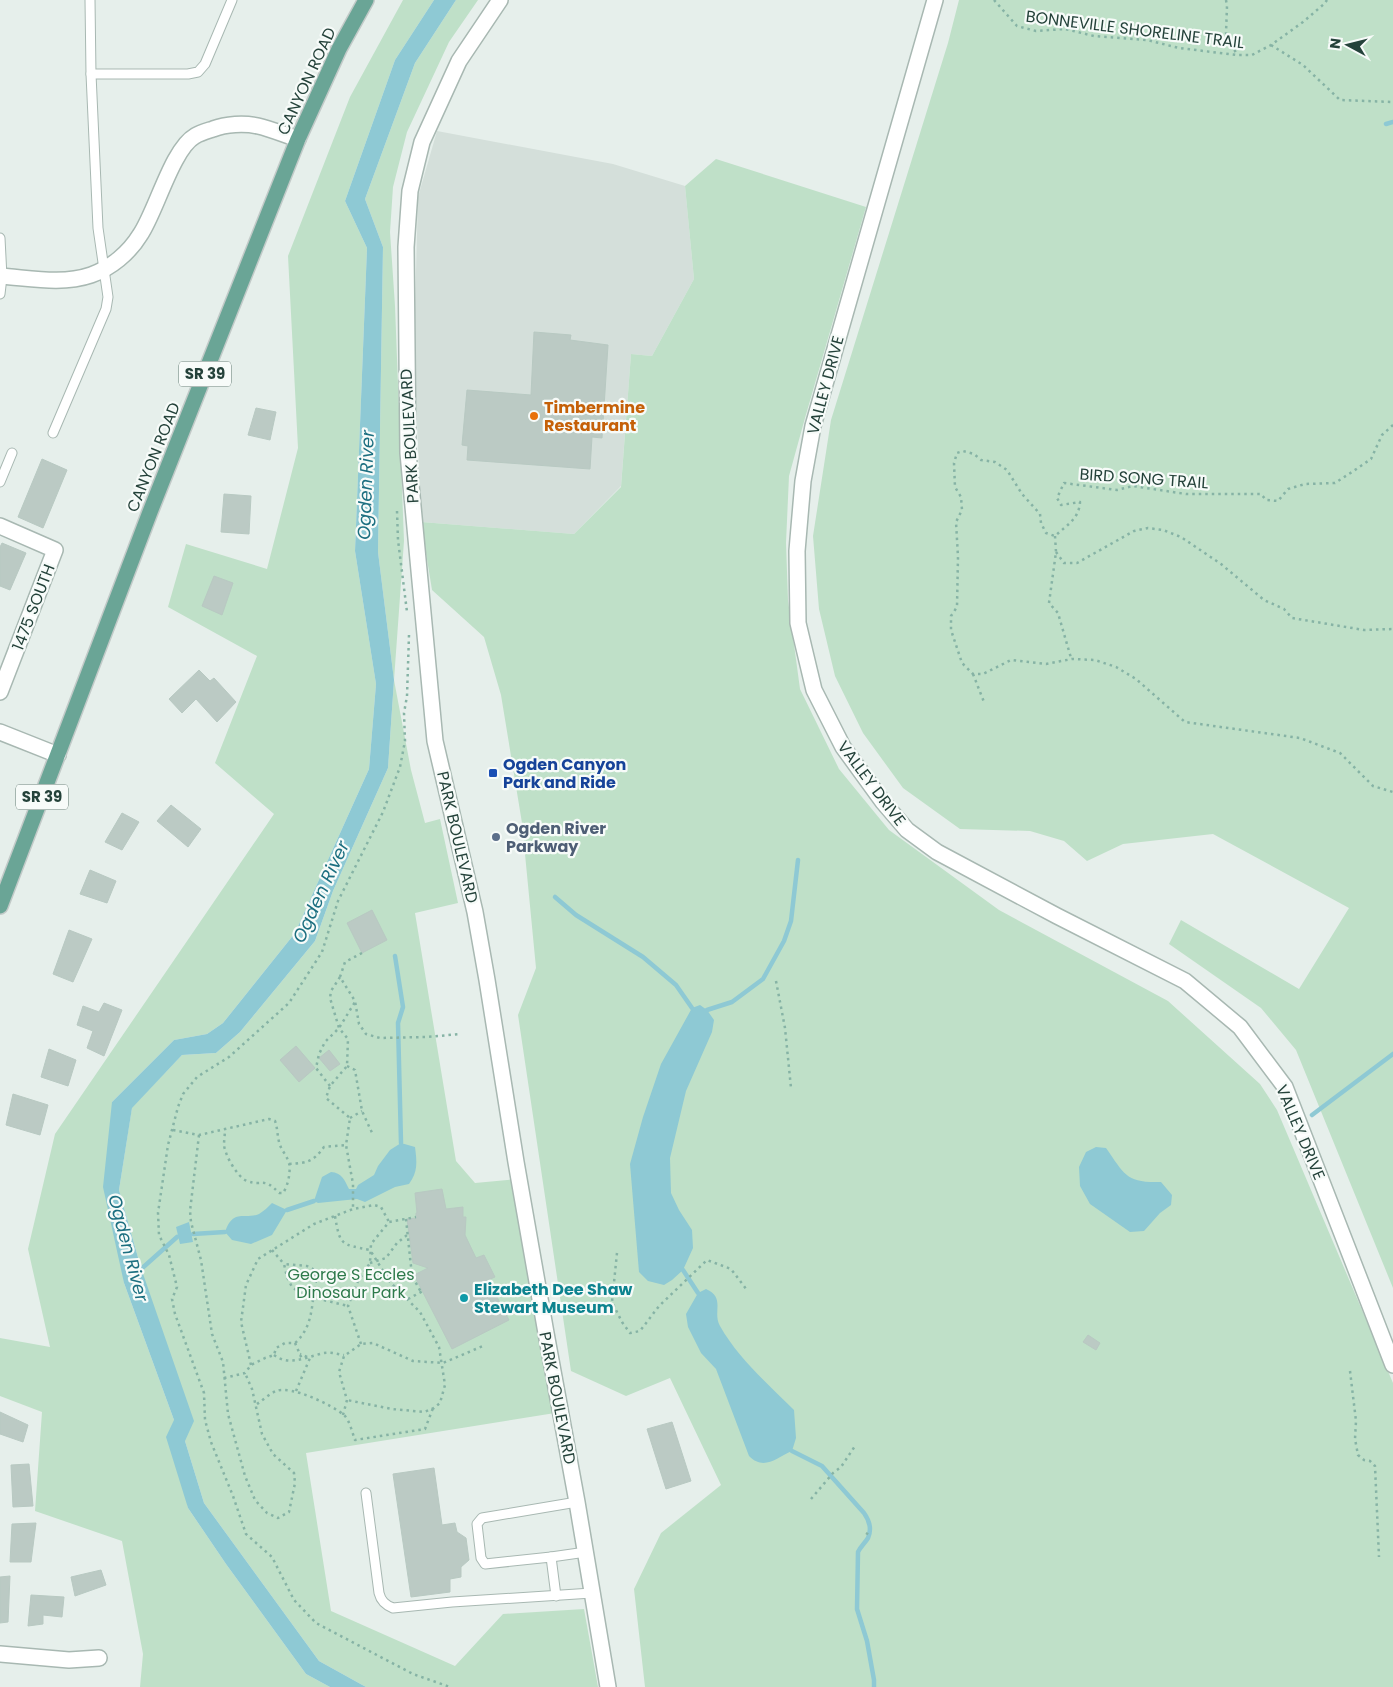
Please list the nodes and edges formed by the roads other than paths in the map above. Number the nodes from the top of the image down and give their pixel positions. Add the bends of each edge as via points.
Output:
1 (90, 0) edge
2 (232, 0) edge
3 (366, 0) edge
4 (500, 0) edge
5 (935, 0) edge
6 (91, 74) junction
7 (298, 139) junction
8 (0, 238) edge
9 (104, 270) junction
10 (1, 276) edge
11 (0, 294) edge
12 (53, 433) dead end
13 (12, 453) dead end
14 (0, 482) edge
15 (0, 526) edge
16 (0, 692) edge
17 (0, 732) edge
18 (58, 755) junction
19 (0, 906) edge
20 (1393, 1365) edge
21 (366, 1493) dead end
22 (577, 1502) junction
23 (586, 1552) junction
24 (551, 1557) junction
25 (592, 1593) junction
26 (556, 1596) junction
27 (0, 1654) edge
28 (99, 1658) dead end
29 (608, 1687) edge

1 - 6 lane
2 - 6 lane via 205,64 198,72
3 - 7 main road, CANYON ROAD / SR 39 via 335,57
4 - 22 street, PARK BOULEVARD via 459,61 422,142 410,191 406,247 408,453 435,741 475,912
5 - 20 street, VALLEY DRIVE via 813,426 803,481 797,551 798,623 814,690 843,747 907,830 937,852 1185,981 1240,1027 1285,1087
6 - 9 lane via 98,228
7 - 9 street via 257,126 237,124 194,137 173,165 141,235 125,254
7 - 18 main road, CANYON ROAD / SR 39
8 - 10 lane
9 - 10 street via 89,276 58,280
9 - 12 lane via 108,298 106,308
10 - 11 lane
13 - 14 lane
15 - 16 street, 1475 SOUTH via 55,550
17 - 18 street
18 - 19 main road, CANYON ROAD / SR 39
21 - 26 lane via 379,1593 388,1606
22 - 23 street, PARK BOULEVARD
22 - 24 lane via 482,1518 478,1524 481,1558 485,1564
23 - 24 lane
23 - 25 street, PARK BOULEVARD
24 - 26 lane
25 - 26 lane
25 - 29 street, PARK BOULEVARD
27 - 28 street via 68,1660

